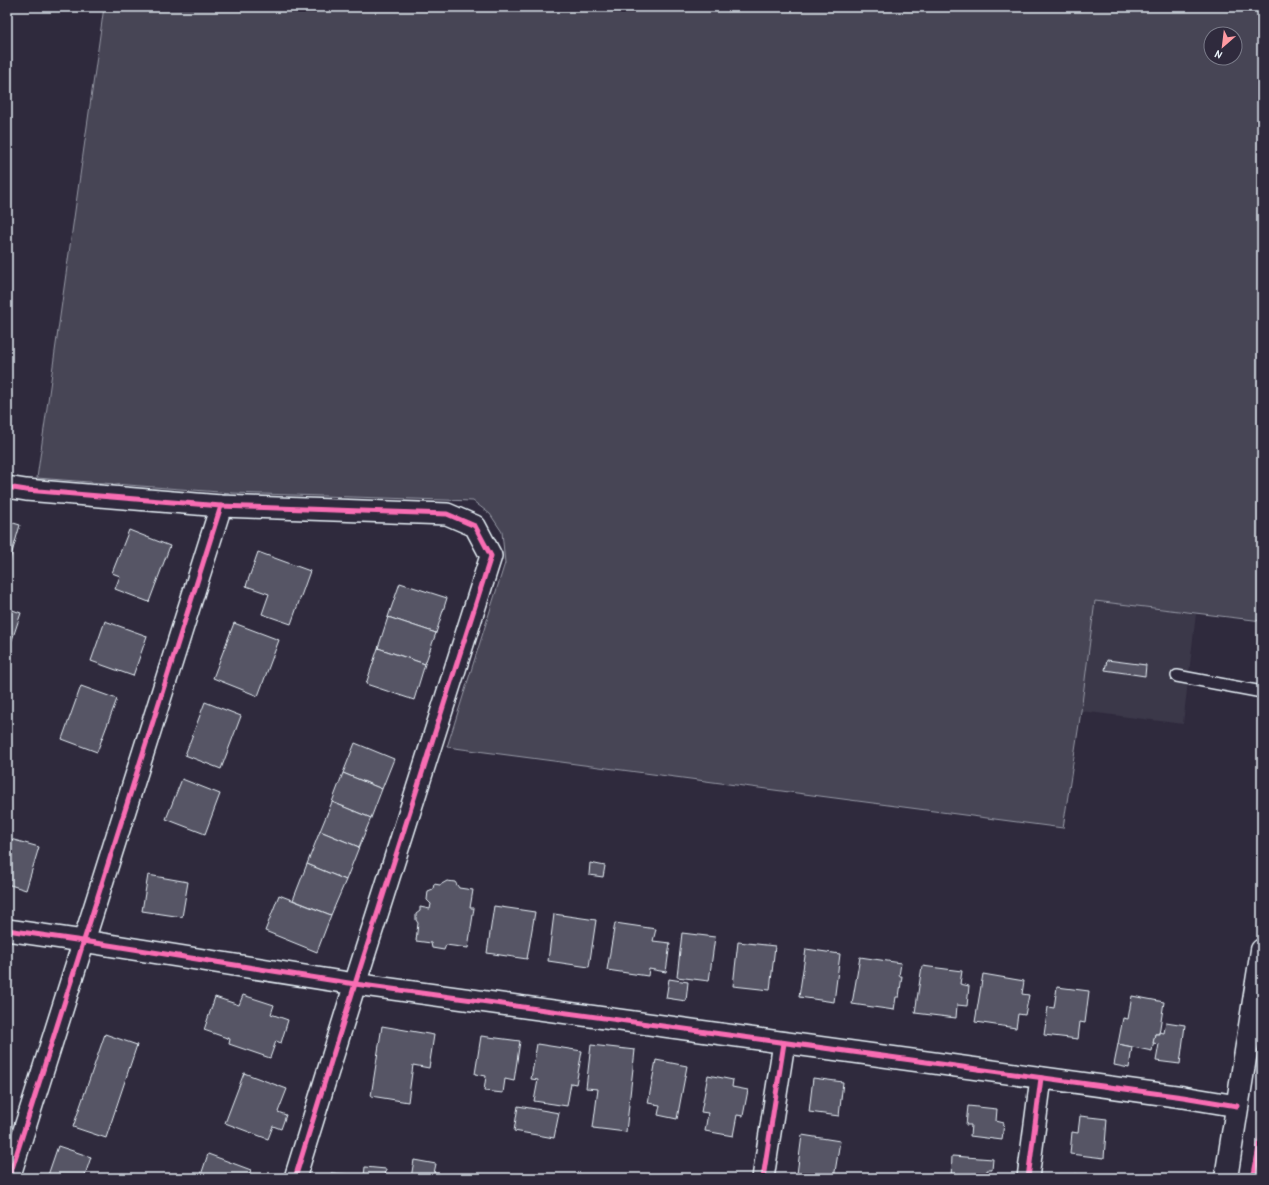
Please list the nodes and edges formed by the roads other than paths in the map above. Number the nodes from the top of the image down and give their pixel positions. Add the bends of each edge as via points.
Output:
1 (7, 487) edge
2 (221, 506) junction
3 (1177, 676) dead end
4 (1262, 692) edge
5 (7, 930) edge
6 (83, 941) junction
7 (1262, 950) edge
8 (355, 984) junction
9 (784, 1043) junction
10 (1041, 1078) junction
11 (1237, 1106) junction
12 (9, 1178) edge
13 (295, 1178) edge
14 (763, 1178) edge
15 (1028, 1178) edge
16 (1226, 1178) edge

1 - 2 street
2 - 6 street
2 - 8 street via 447,514 475,526 490,556
3 - 4 lane
5 - 6 street
6 - 8 street
6 - 12 street
7 - 11 street
8 - 9 street
8 - 13 street
9 - 10 street
9 - 14 street
10 - 11 street
10 - 15 street
11 - 16 street

